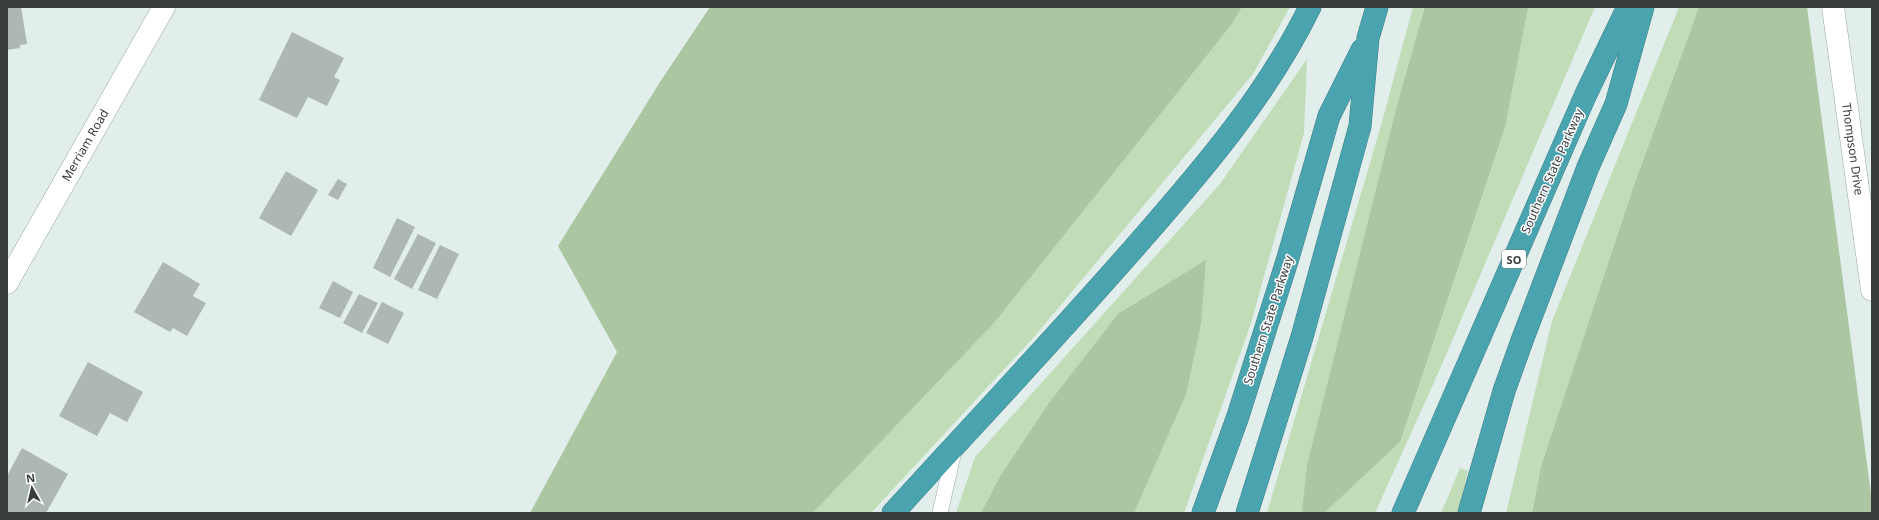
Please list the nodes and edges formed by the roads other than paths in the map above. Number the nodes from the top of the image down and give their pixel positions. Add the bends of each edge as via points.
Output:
1 (164, 7) edge
2 (1310, 7) edge
3 (1377, 7) edge
4 (1628, 7) edge
5 (1642, 7) edge
6 (1833, 7) edge
7 (1368, 38) junction
8 (7, 283) edge
9 (1872, 290) edge
10 (956, 444) junction
11 (893, 513) edge
12 (940, 513) edge
13 (1203, 513) edge
14 (1247, 513) edge
15 (1403, 513) edge
16 (1469, 513) edge

1 - 8 street, Merriam Road
2 - 10 highway via 1270,77 1202,168 1122,262
3 - 7 highway, Southern State Parkway
4 - 15 highway, Southern State Parkway / SO via 1586,94
5 - 16 highway via 1616,104 1588,167 1523,338 1504,391
6 - 9 street, Thompson Drive
7 - 13 highway, Southern State Parkway via 1329,116 1238,416
7 - 14 highway, Southern State Parkway via 1360,126 1302,338
10 - 11 highway
10 - 12 lane

